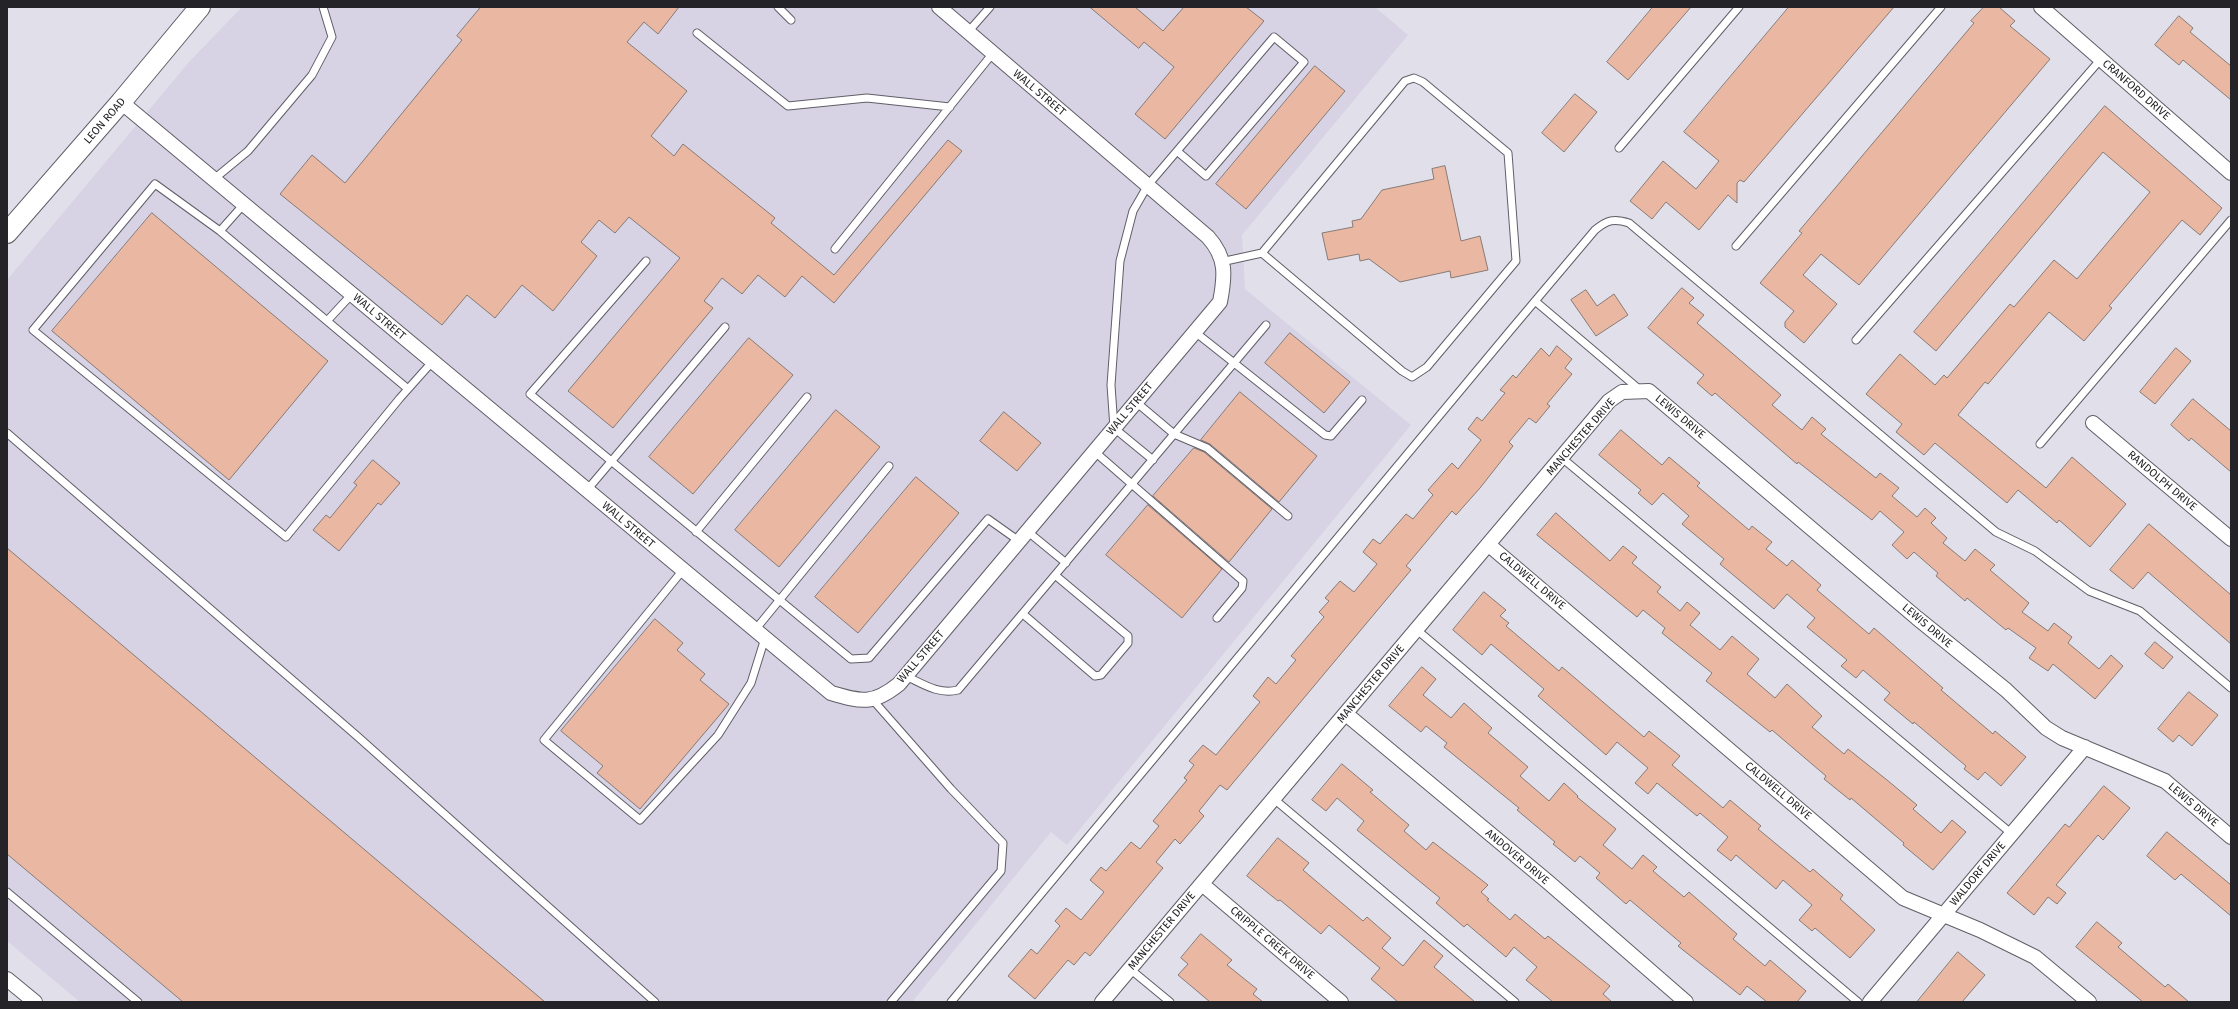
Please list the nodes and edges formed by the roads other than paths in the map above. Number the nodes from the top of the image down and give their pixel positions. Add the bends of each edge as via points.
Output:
1 (200, 7) edge
2 (323, 7) edge
3 (778, 7) edge
4 (939, 7) edge
5 (990, 7) edge
6 (1739, 7) edge
7 (1941, 7) edge
8 (2041, 7) edge
9 (791, 20) dead end
10 (968, 32) junction
11 (697, 33) dead end
12 (993, 54) junction
13 (2101, 59) junction
14 (121, 102) junction
15 (950, 107) junction
16 (1619, 148) dead end
17 (1177, 151) junction
18 (2231, 173) edge
19 (214, 179) junction
20 (1148, 185) junction
21 (244, 204) junction
22 (2231, 220) edge
23 (220, 231) junction
24 (7, 233) edge
25 (1736, 246) dead end
26 (835, 249) dead end
27 (1262, 252) junction
28 (646, 261) dead end
29 (1221, 262) junction
30 (352, 294) junction
31 (1535, 301) junction
32 (327, 321) junction
33 (1266, 325) dead end
34 (725, 327) dead end
35 (1195, 332) junction
36 (1856, 340) dead end
37 (433, 361) junction
38 (1234, 363) junction
39 (408, 389) junction
40 (1640, 390) junction
41 (807, 397) dead end
42 (1362, 400) dead end
43 (1136, 402) junction
44 (2092, 423) dead end
45 (1114, 428) junction
46 (7, 433) edge
47 (1174, 434) junction
48 (2040, 444) dead end
49 (1095, 452) junction
50 (1562, 458) junction
51 (1152, 460) junction
52 (612, 462) junction
53 (889, 466) dead end
54 (1132, 484) junction
55 (587, 490) junction
56 (1288, 516) dead end
57 (696, 532) junction
58 (1023, 536) junction
59 (2231, 539) edge
60 (1489, 545) junction
61 (1066, 563) junction
62 (683, 570) junction
63 (1055, 575) junction
64 (780, 600) junction
65 (1023, 614) junction
66 (1217, 618) dead end
67 (1417, 630) junction
68 (760, 634) junction
69 (906, 676) junction
70 (2231, 688) edge
71 (872, 698) junction
72 (1346, 714) junction
73 (2085, 747) junction
74 (1274, 799) junction
75 (2012, 834) junction
76 (2231, 837) edge
77 (1202, 884) junction
78 (7, 892) edge
79 (1943, 915) junction
80 (1130, 969) junction
81 (7, 979) edge
82 (1106, 997) edge
83 (35, 1002) edge
84 (138, 1002) edge
85 (655, 1002) edge
86 (891, 1002) edge
87 (951, 1002) edge
88 (1170, 1002) edge
89 (1342, 1002) edge
90 (1516, 1002) edge
91 (1686, 1002) edge
92 (1858, 1002) edge
93 (1870, 1002) edge
94 (2089, 1002) edge

1 - 14 street, LEON ROAD
2 - 19 lane via 332,37 312,75 248,151
3 - 9 lane
4 - 10 street, WALL STREET
5 - 10 lane
6 - 16 lane
7 - 25 lane
8 - 13 street, CRANFORD DRIVE
10 - 12 street, WALL STREET
11 - 15 lane via 788,106 867,98
12 - 15 lane
12 - 20 street, WALL STREET
13 - 18 street, CRANFORD DRIVE
13 - 36 lane
14 - 19 street, WALL STREET
14 - 24 street, LEON ROAD
15 - 26 lane
17 - 17 lane via 1206,176 1304,62 1274,37
17 - 20 lane
19 - 21 street, WALL STREET
20 - 29 street, WALL STREET via 1208,237 1215,245
20 - 45 lane via 1133,211 1120,261 1111,385
21 - 23 lane
21 - 30 street, WALL STREET
22 - 48 lane
23 - 32 lane
23 - 39 lane via 155,184 33,330 286,537
27 - 27 lane via 1402,372 1412,377 1428,367 1516,261 1508,153 1423,82 1414,78 1405,81
27 - 29 lane
28 - 52 lane via 530,394
29 - 35 street, WALL STREET via 1225,277 1220,302
30 - 32 lane
30 - 37 street, WALL STREET
31 - 40 lane
31 - 70 lane via 1605,221 1617,219 1629,223 1996,532 2035,551 2089,591 2140,611
31 - 87 lane
32 - 39 lane
33 - 38 lane
34 - 52 lane
35 - 38 lane
35 - 43 street, WALL STREET
37 - 39 lane
37 - 55 street, WALL STREET
38 - 42 lane via 1325,435 1331,436
38 - 47 lane
40 - 50 street, MANCHESTER DRIVE via 1622,392 1609,401
40 - 73 street, LEWIS DRIVE via 1649,391 2006,690 2046,728
41 - 57 lane
43 - 45 street, WALL STREET
43 - 47 lane
44 - 59 street, RANDOLPH DRIVE
45 - 49 street, WALL STREET
45 - 51 lane
46 - 85 lane via 357,736
47 - 51 lane
47 - 56 lane via 1207,448
49 - 54 lane
49 - 58 street, WALL STREET
50 - 60 street, MANCHESTER DRIVE
50 - 75 lane
51 - 54 lane
52 - 55 lane
52 - 57 lane
53 - 64 lane
54 - 61 lane
54 - 66 lane via 1243,581 1242,588
55 - 62 street, WALL STREET
57 - 64 lane
58 - 61 lane
58 - 64 lane via 988,519 869,658 851,659
58 - 69 street, WALL STREET
60 - 67 street, MANCHESTER DRIVE
60 - 79 street, CALDWELL DRIVE via 1903,898
61 - 63 lane
62 - 68 street, WALL STREET
62 - 68 lane via 544,740 640,820 718,735 750,683
63 - 65 lane
63 - 65 lane via 1128,636 1128,644 1101,675 1095,676
64 - 68 lane
65 - 69 lane via 958,690 935,690
67 - 72 street, MANCHESTER DRIVE
67 - 92 lane
68 - 71 street, WALL STREET via 831,693 860,701
69 - 71 street, WALL STREET via 886,695
71 - 86 lane via 951,789 1003,843 1001,871
72 - 74 street, MANCHESTER DRIVE
72 - 91 street, ANDOVER DRIVE via 1548,882
73 - 75 street, WALDORF DRIVE
73 - 76 street, LEWIS DRIVE via 2165,781
74 - 77 street, MANCHESTER DRIVE
74 - 90 lane
75 - 79 street, WALDORF DRIVE
77 - 80 street, MANCHESTER DRIVE
77 - 89 street, CRIPPLE CREEK DRIVE
78 - 84 lane
79 - 93 street, WALDORF DRIVE
79 - 94 street, CALDWELL DRIVE via 2035,957
80 - 82 street, MANCHESTER DRIVE
80 - 88 lane
81 - 83 street

